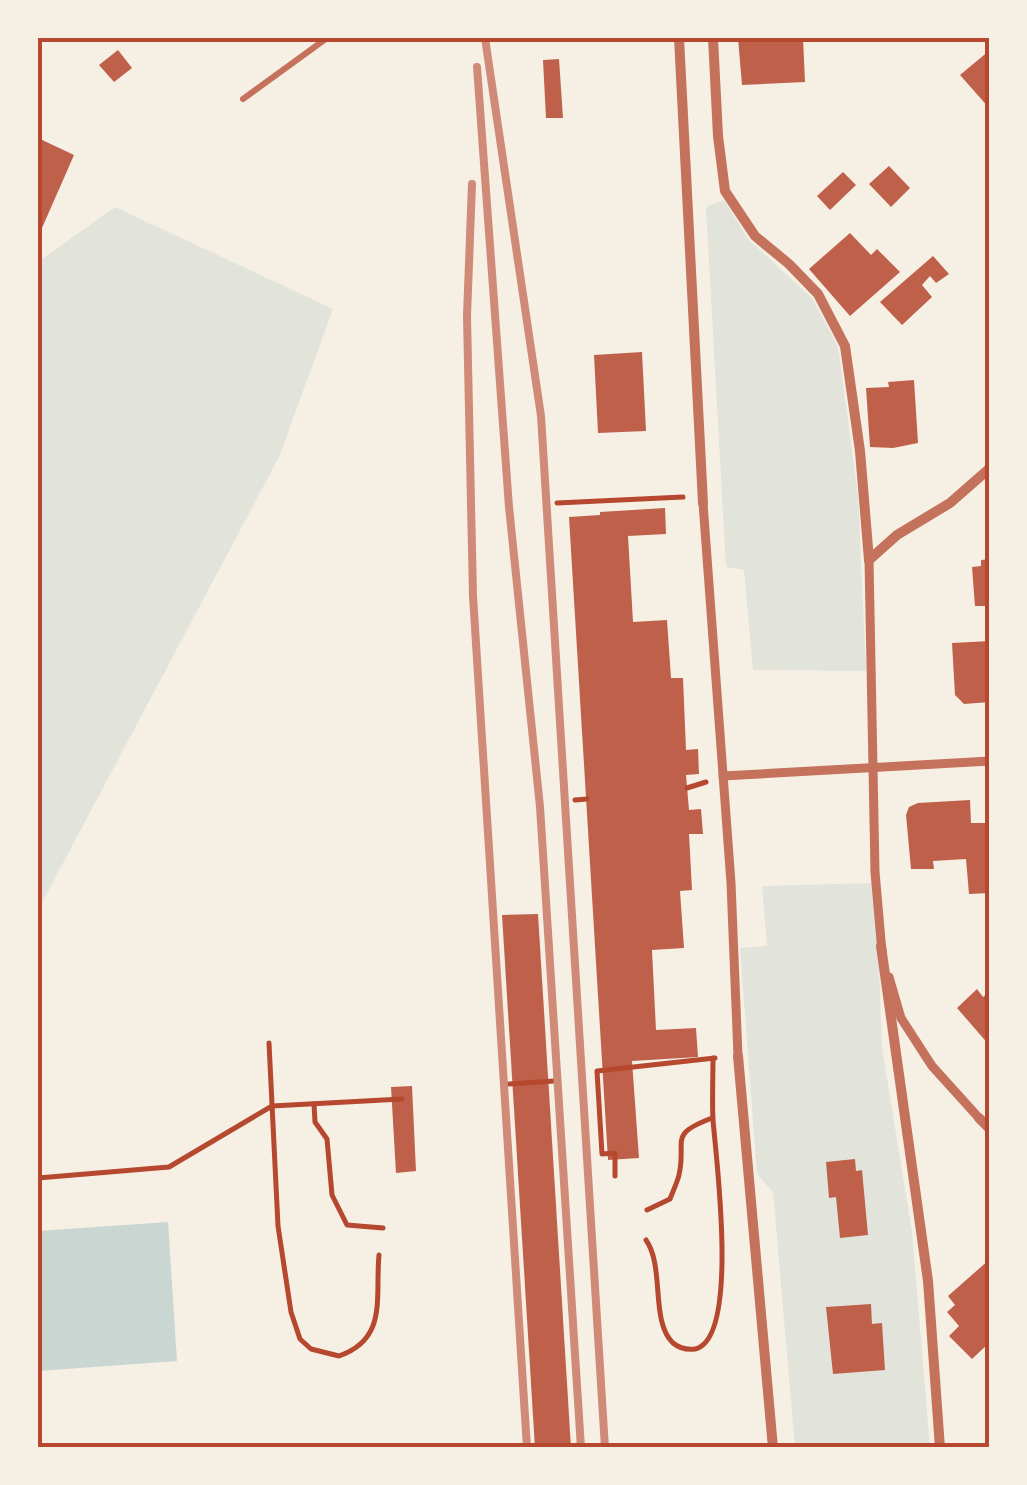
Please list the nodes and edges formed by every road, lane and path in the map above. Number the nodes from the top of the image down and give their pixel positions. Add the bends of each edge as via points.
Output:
1 (328, 38) edge
2 (679, 38) edge
3 (713, 38) edge
4 (242, 99) dead end
5 (990, 468) edge
6 (703, 500) junction
7 (557, 504) dead end
8 (869, 560) junction
9 (990, 760) edge
10 (874, 768) junction
11 (722, 776) junction
12 (575, 800) dead end
13 (586, 800) dead end
14 (880, 946) junction
15 (270, 1043) dead end
16 (738, 1056) junction
17 (713, 1058) junction
18 (554, 1081) dead end
19 (508, 1084) dead end
20 (402, 1099) dead end
21 (314, 1104) junction
22 (272, 1106) junction
23 (713, 1118) junction
24 (979, 1118) joint
25 (990, 1129) edge
26 (615, 1176) dead end
27 (38, 1178) edge
28 (647, 1210) dead end
29 (383, 1228) dead end
30 (646, 1240) dead end
31 (379, 1255) dead end
32 (773, 1448) edge
33 (940, 1448) edge

1 - 4 lane
2 - 6 street
3 - 8 street via 725,191 755,236 818,294 845,346
5 - 8 street
6 - 7 path
6 - 11 street
8 - 10 street
9 - 10 street
10 - 11 street
10 - 14 street
11 - 16 street
12 - 13 path
14 - 24 street via 901,1018 932,1066
14 - 33 street via 928,1281
15 - 22 path
16 - 17 path
16 - 32 street
17 - 23 path
17 - 26 path via 597,1071 602,1154 614,1153
18 - 19 path
20 - 21 path
21 - 22 path
21 - 29 path via 327,1139 332,1195 347,1225
22 - 27 path via 170,1167
22 - 31 path via 285,1284 300,1339 311,1349 339,1356 364,1344 377,1310
23 - 28 path via 691,1126 680,1141 680,1172 670,1199
23 - 30 path via 722,1268 716,1325 700,1348 687,1350 667,1332
24 - 25 street

